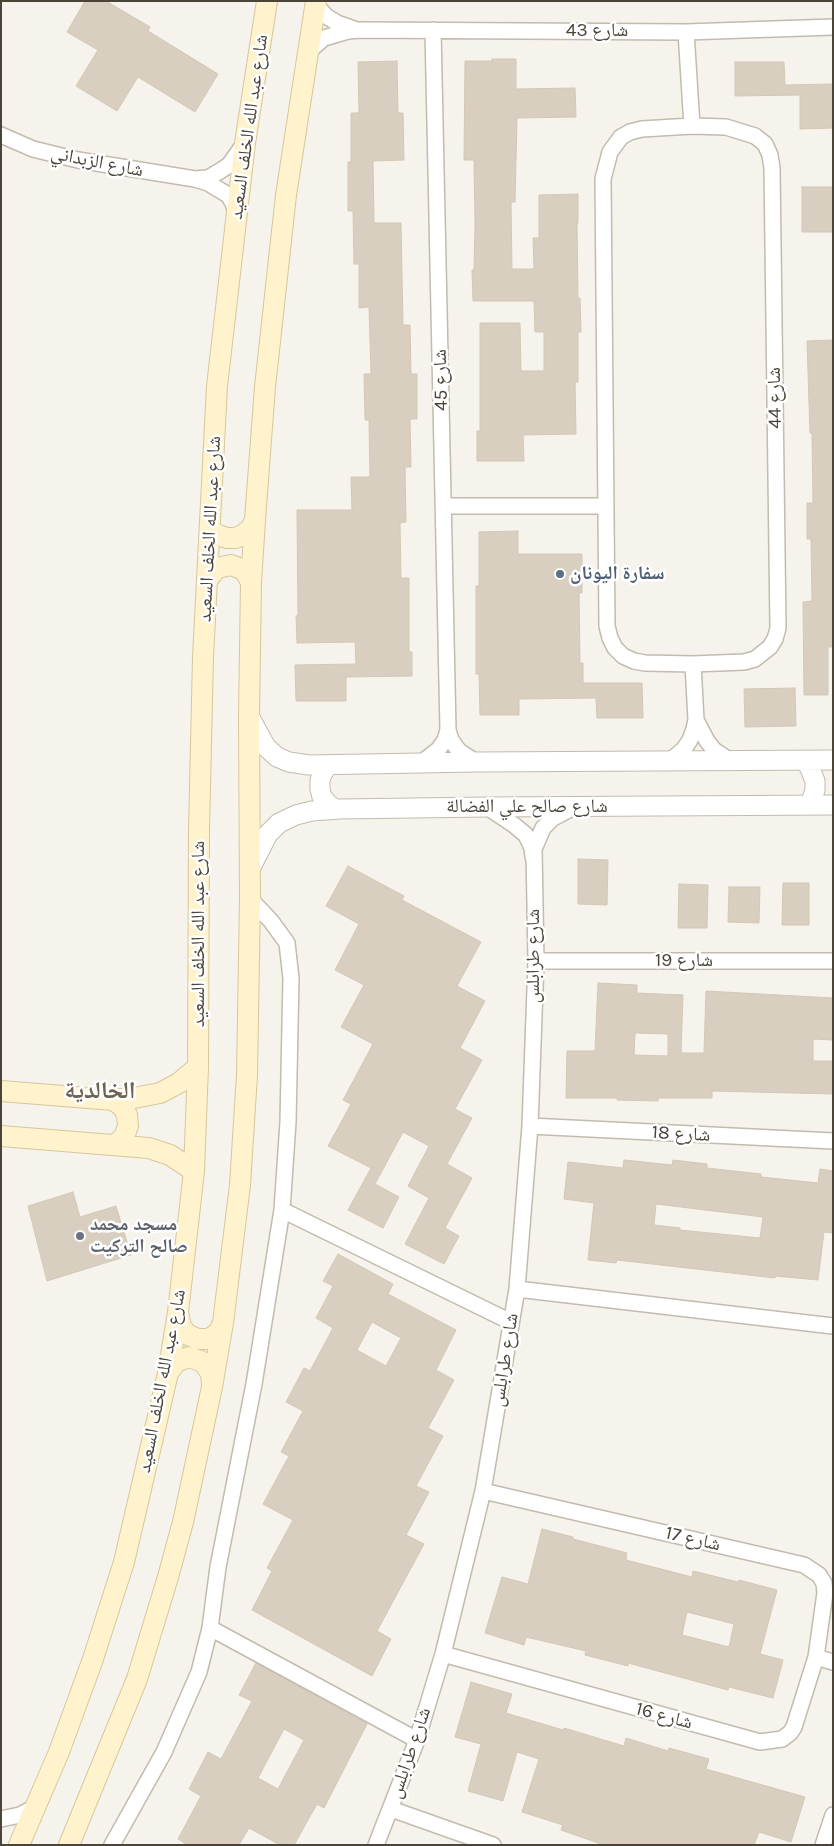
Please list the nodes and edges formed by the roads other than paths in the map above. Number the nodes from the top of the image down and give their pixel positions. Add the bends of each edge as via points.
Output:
1 (267, 1) edge
2 (316, 3) edge
3 (833, 27) edge
4 (360, 30) junction
5 (433, 30) junction
6 (686, 32) junction
7 (308, 53) junction
8 (692, 126) junction
9 (1, 135) edge
10 (245, 142) junction
11 (195, 179) junction
12 (236, 214) junction
13 (444, 506) junction
14 (606, 506) junction
15 (255, 520) junction
16 (210, 530) junction
17 (208, 579) junction
18 (251, 582) junction
19 (692, 664) junction
20 (248, 716) junction
21 (696, 720) junction
22 (448, 730) junction
23 (671, 760) junction
24 (729, 760) junction
25 (803, 760) junction
26 (833, 760) edge
27 (476, 762) junction
28 (421, 763) junction
29 (329, 765) junction
30 (810, 805) junction
31 (833, 805) edge
32 (486, 807) junction
33 (575, 807) junction
34 (335, 810) junction
35 (533, 858) junction
36 (250, 869) junction
37 (250, 899) junction
38 (536, 961) junction
39 (833, 962) edge
40 (198, 1066) junction
41 (1, 1091) edge
42 (113, 1100) junction
43 (530, 1126) junction
44 (1, 1136) edge
45 (833, 1141) edge
46 (116, 1144) junction
47 (194, 1171) junction
48 (282, 1210) junction
49 (517, 1290) junction
50 (178, 1312) junction
51 (511, 1322) junction
52 (223, 1323) junction
53 (833, 1326) edge
54 (168, 1373) junction
55 (212, 1387) junction
56 (483, 1491) junction
57 (210, 1628) junction
58 (443, 1654) junction
59 (816, 1657) junction
60 (833, 1662) edge
61 (417, 1740) junction
62 (35, 1807) junction
63 (391, 1809) junction
64 (833, 1815) edge
65 (1, 1819) edge
66 (19, 1845) edge
67 (69, 1845) edge
68 (112, 1845) edge
69 (376, 1845) edge
70 (493, 1845) edge
71 (823, 1845) edge

1 - 10 main road, شارع عبد الله الخلف السعيد
2 - 4 street, شارع 43 via 337,24
2 - 7 main road
3 - 6 street, شارع 43
4 - 5 street, شارع 43
4 - 7 street, شارع 43 via 324,38
5 - 6 street, شارع 43
5 - 13 street, شارع 45
6 - 8 street
7 - 15 main road via 286,196 265,387
8 - 14 street, شارع 44 via 630,132 615,143 605,164
8 - 19 street, شارع 44 via 726,127 755,136 765,144 771,161 778,628 770,647 755,659
9 - 11 street, شارع الزبداني via 33,149 78,160
10 - 11 street, شارع الزبداني via 229,165 208,178
10 - 12 main road, شارع عبد الله الخلف السعيد
11 - 12 street, شارع الزبداني via 228,195
12 - 16 main road, شارع عبد الله الخلف السعيد via 217,386
13 - 14 street
13 - 22 street, شارع 45
14 - 19 street, شارع 44 via 607,626 615,648 634,662
15 - 16 main road via 251,528 236,538 227,538
15 - 18 main road
16 - 17 main road, شارع عبد الله الخلف السعيد
17 - 18 main road via 217,568 231,565 244,570
17 - 40 main road, شارع عبد الله الخلف السعيد via 202,657
18 - 20 main road
19 - 21 street
20 - 29 street via 266,747 277,757 289,762
20 - 36 main road
21 - 23 street via 690,740
21 - 24 street via 706,741
22 - 27 street, شارع 45 via 459,751
22 - 28 street via 438,750
23 - 24 street
23 - 27 street
24 - 25 street
25 - 26 street
25 - 30 street via 815,781
27 - 28 street
28 - 29 street
29 - 34 street via 323,772 320,789 322,797
30 - 31 street, شارع صالح علي الفضالة
30 - 33 street, شارع صالح علي الفضالة
32 - 33 street, شارع صالح علي الفضالة
32 - 34 street, شارع صالح علي الفضالة
32 - 35 street, شارع طرابلس via 526,836
33 - 35 street, شارع طرابلس via 553,818 543,828
34 - 36 street, شارع صالح علي الفضالة via 312,811 279,823 268,834
35 - 38 street, شارع طرابلس
36 - 37 main road
37 - 48 street via 287,943 291,978 288,1122
37 - 52 main road via 247,1075 240,1185
38 - 39 street, شارع 19
38 - 43 street, شارع طرابلس
40 - 42 main road via 179,1083 160,1093
40 - 47 main road, شارع عبد الله الخلف السعيد
41 - 42 main road
42 - 46 main road via 128,1115 124,1136
43 - 45 street, شارع 18
43 - 49 street, شارع طرابلس
44 - 46 main road
46 - 47 main road via 163,1152
47 - 50 main road, شارع عبد الله الخلف السعيد
48 - 51 street
48 - 57 street
49 - 51 street, شارع طرابلس
49 - 53 street
50 - 52 main road via 181,1327 198,1339 218,1333
50 - 54 main road, شارع عبد الله الخلف السعيد
51 - 56 street, شارع طرابلس
52 - 55 main road
54 - 55 main road via 176,1362 189,1357 203,1362 211,1373
54 - 62 main road, شارع عبد الله الخلف السعيد via 124,1562 93,1659
55 - 67 main road via 180,1531 137,1679
56 - 58 street, شارع طرابلس
56 - 59 street, شارع 17 via 804,1565 824,1583
57 - 61 street
57 - 68 street via 199,1672 164,1752
58 - 59 street, شارع 16 via 760,1742 782,1739 794,1727
58 - 61 street, شارع طرابلس
59 - 60 street
61 - 63 street, شارع طرابلس
62 - 65 street via 20,1815
62 - 66 main road, شارع عبد الله الخلف السعيد
63 - 69 street, شارع طرابلس
63 - 70 street
64 - 71 street

